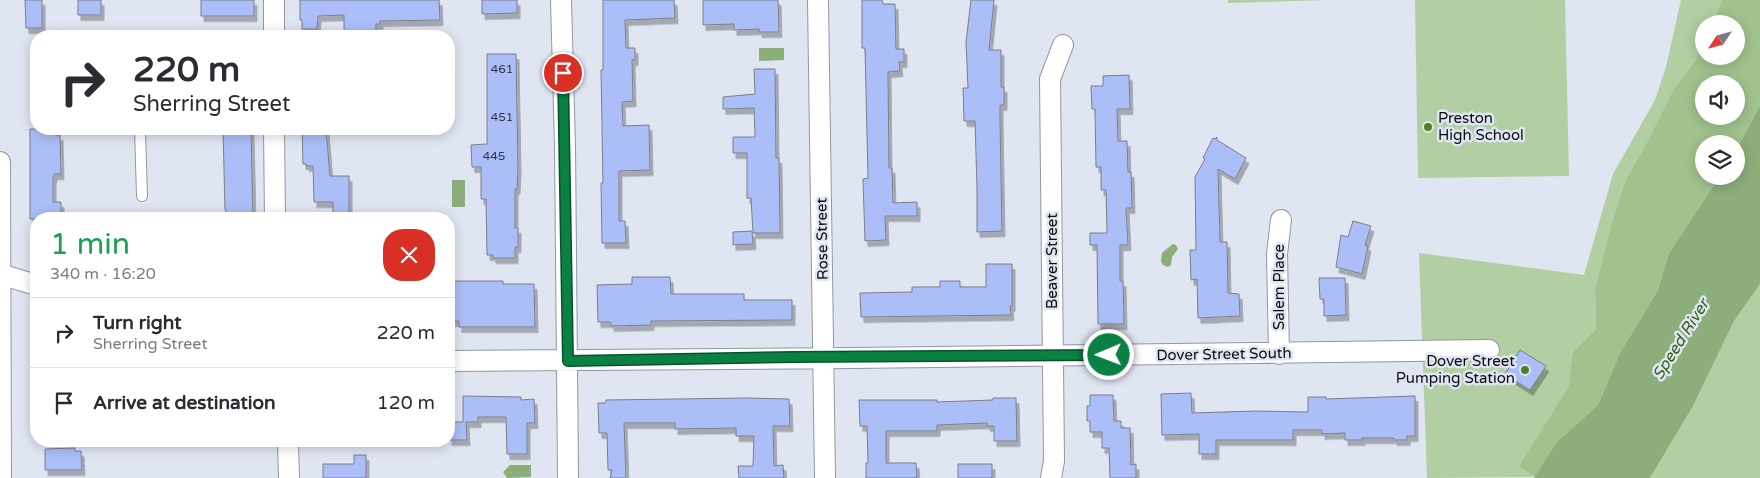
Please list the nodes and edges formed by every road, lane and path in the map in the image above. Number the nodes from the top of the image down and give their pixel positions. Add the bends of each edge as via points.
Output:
1 (274, 0) edge
2 (561, 0) edge
3 (818, 0) edge
4 (274, 30) edge
5 (1063, 45) dead end
6 (140, 135) edge
7 (274, 135) edge
8 (0, 162) edge
9 (142, 196) dead end
10 (275, 212) edge
11 (1281, 220) dead end
12 (1, 274) edge
13 (30, 283) edge
14 (1489, 350) dead end
15 (1279, 354) junction
16 (1052, 356) junction
17 (824, 358) junction
18 (455, 361) edge
19 (568, 361) junction
20 (288, 447) edge
21 (2, 478) edge
22 (289, 478) edge
23 (568, 478) edge
24 (826, 478) edge
25 (1051, 478) edge

1 - 4 street
2 - 19 street
3 - 17 street, Rose Street
5 - 16 street, Beaver Street via 1050,80
6 - 9 lane
7 - 10 street
8 - 12 street
11 - 15 street, Salem Place via 1277,254
12 - 13 street
12 - 21 street
14 - 15 street, Dover Street South
15 - 16 street, Dover Street South
16 - 17 street, Dover Street South
16 - 25 street, Beaver Street via 1054,461
17 - 19 street, Dover Street South
17 - 24 street, Rose Street
18 - 19 street, Dover Street South
19 - 23 street
20 - 22 street

